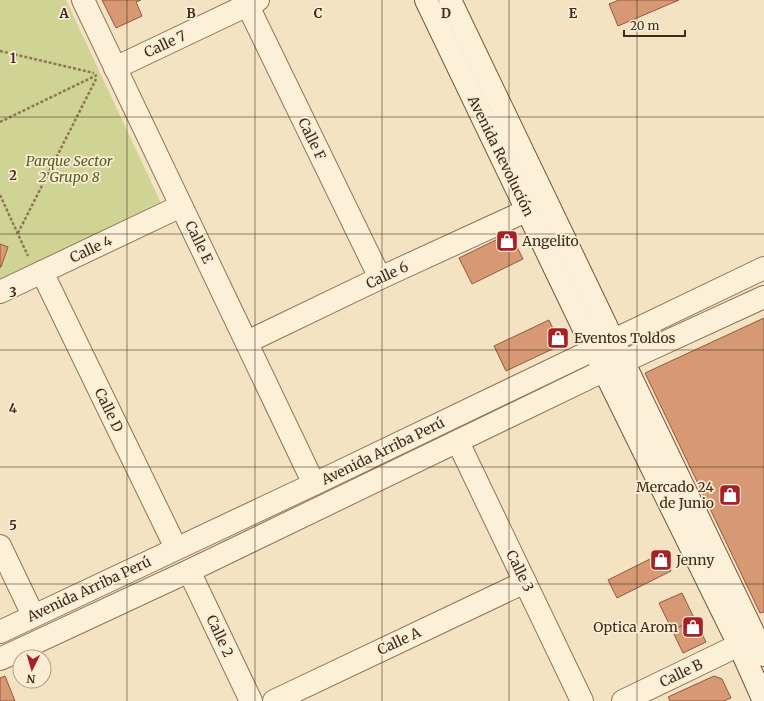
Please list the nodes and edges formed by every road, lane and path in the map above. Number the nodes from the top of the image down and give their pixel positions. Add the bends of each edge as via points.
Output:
1 (83, 0) edge
2 (426, 0) edge
3 (450, 0) edge
4 (250, 2) edge
5 (0, 51) edge
6 (107, 71) junction
7 (0, 122) edge
8 (0, 195) edge
9 (181, 206) junction
10 (528, 210) junction
11 (18, 233) junction
12 (764, 268) edge
13 (40, 273) junction
14 (380, 278) junction
15 (0, 292) edge
16 (764, 297) edge
17 (247, 342) junction
18 (604, 345) junction
19 (614, 366) junction
20 (458, 442) junction
21 (314, 484) junction
22 (0, 546) edge
23 (176, 548) junction
24 (189, 571) junction
25 (525, 582) junction
26 (34, 615) junction
27 (0, 632) edge
28 (756, 643) edge
29 (0, 660) edge
30 (764, 700) edge
31 (251, 701) edge
32 (274, 701) edge
33 (582, 701) edge
34 (622, 701) edge

1 - 6 street, Calle E
2 - 10 street, Avenida Revolución
3 - 18 street, Avenida Revolución
4 - 6 street, Calle 7
4 - 14 street, Calle F
5 - 6 path
6 - 7 path
6 - 9 street, Calle E
6 - 11 path
8 - 11 path
9 - 13 street, Calle 4
9 - 17 street, Calle E
10 - 14 street, Calle 6
10 - 18 street, Avenida Revolución
11 - 13 path
12 - 18 street, Avenida Arriba Perú
13 - 15 street, Calle 4
13 - 23 street, Calle D
14 - 17 street, Calle 6
16 - 19 street, Avenida Arriba Perú
17 - 21 street, Calle E
18 - 19 street, Avenida Revolución
18 - 21 street, Avenida Arriba Perú
19 - 20 street, Avenida Arriba Perú
19 - 28 street, Avenida Revolución
20 - 24 street, Avenida Arriba Perú
20 - 25 street, Calle 3
21 - 23 street, Avenida Arriba Perú
22 - 26 street
23 - 26 street, Avenida Arriba Perú
24 - 29 street, Avenida Arriba Perú
24 - 31 street, Calle 2
25 - 32 street, Calle A
25 - 33 street, Calle 3
26 - 27 street, Avenida Arriba Perú
28 - 30 street, Avenida Revolución
28 - 34 street, Calle B

